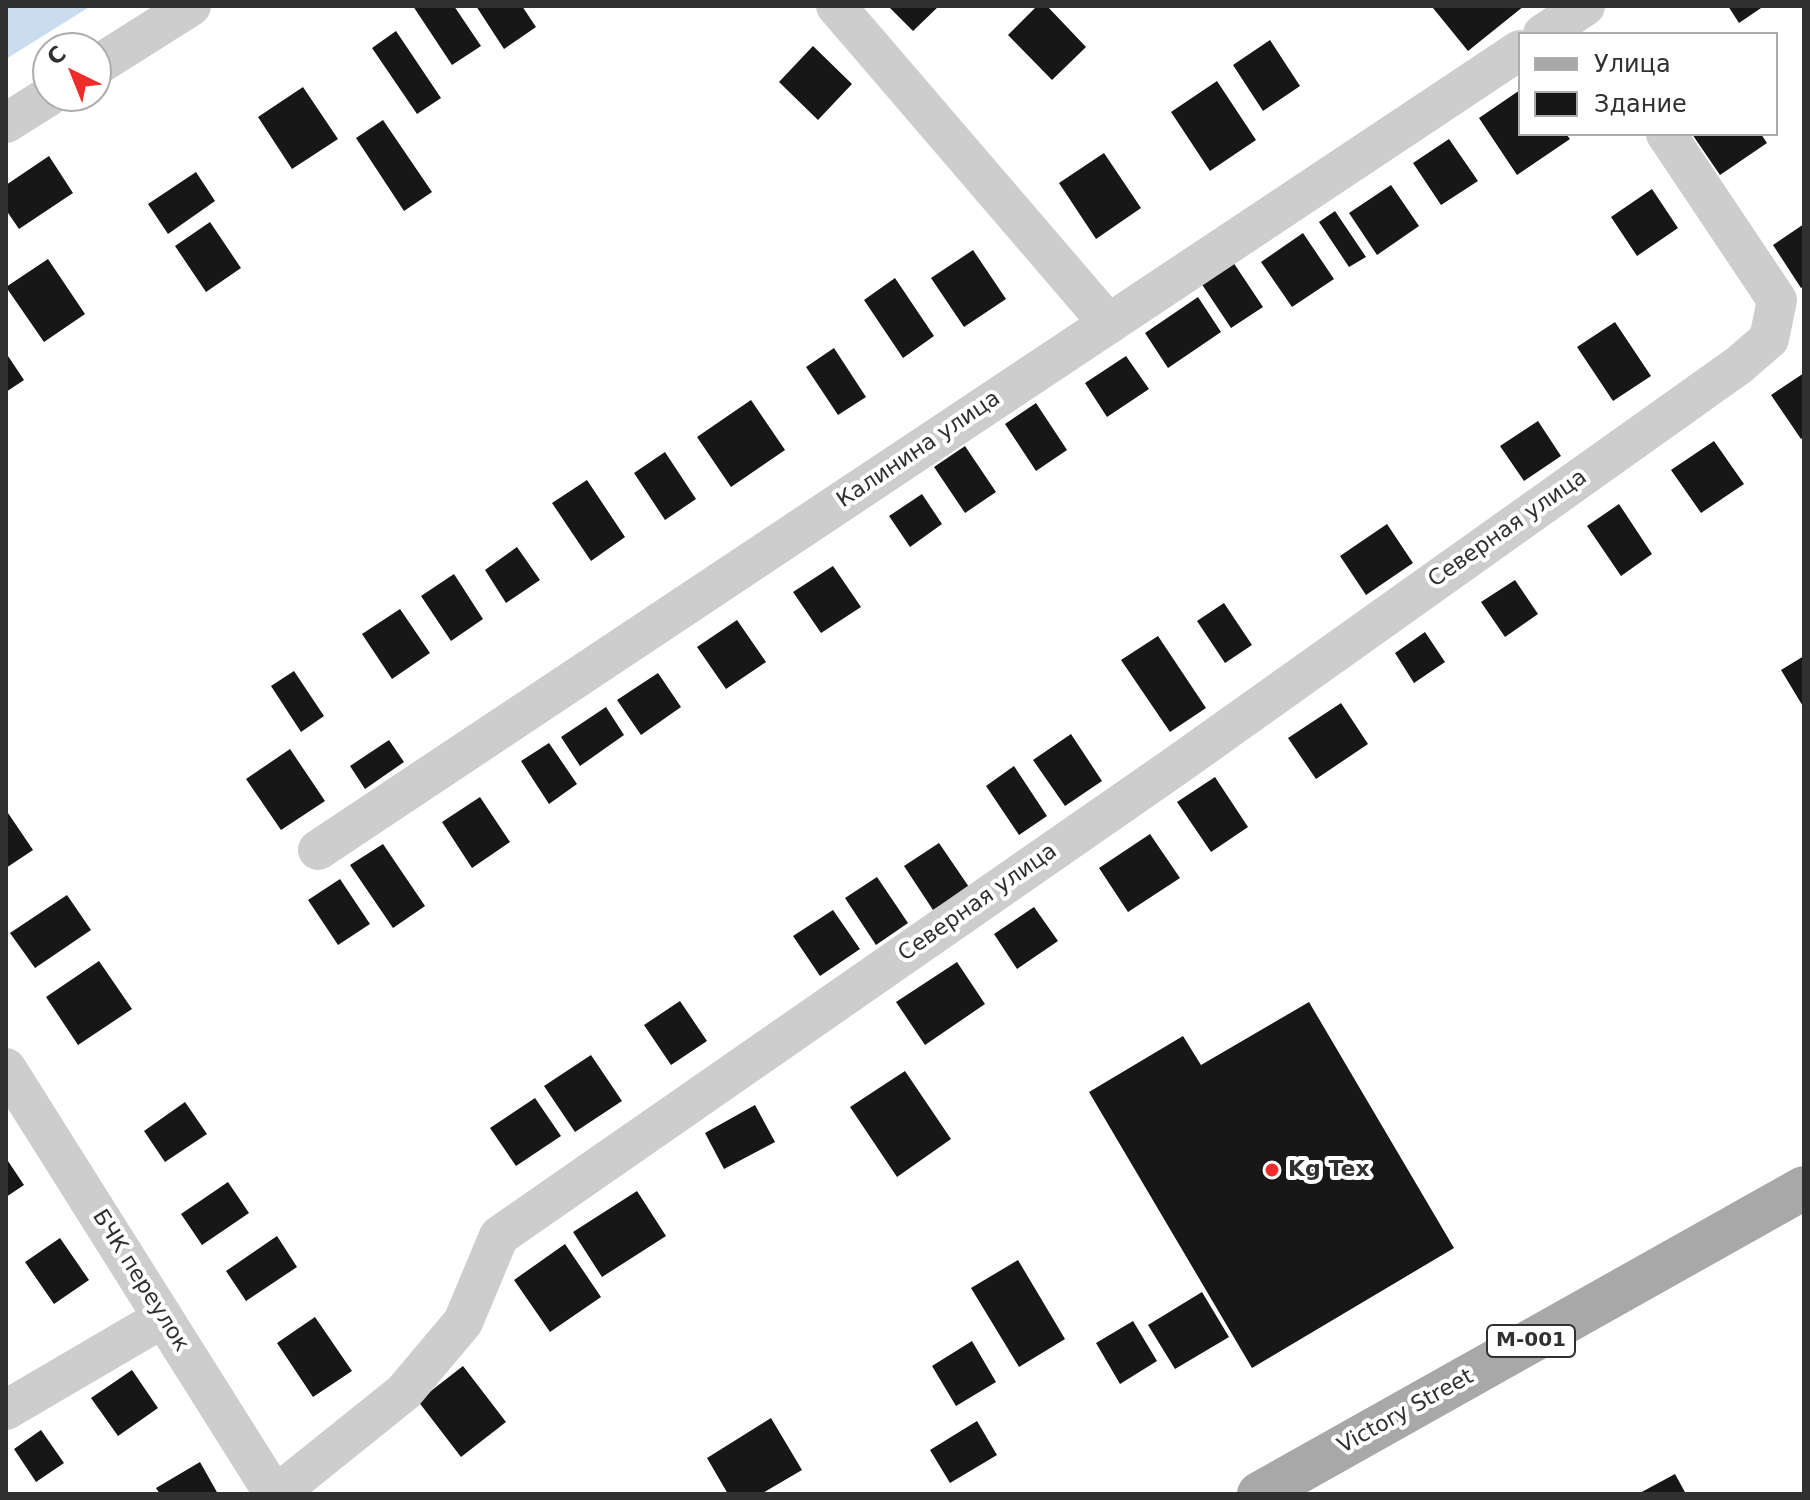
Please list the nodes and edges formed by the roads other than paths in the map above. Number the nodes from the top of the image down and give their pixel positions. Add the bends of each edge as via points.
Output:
1 (191, 6) edge
2 (836, 6) edge
3 (1587, 14) edge
4 (1547, 32) edge
5 (1518, 51) edge
6 (112, 56) edge
7 (32, 107) edge
8 (6, 123) edge
9 (1667, 136) edge
10 (1109, 324) junction
11 (318, 850) dead end
12 (6, 1068) edge
13 (1804, 1188) edge
14 (163, 1318) junction
15 (6, 1410) edge
16 (276, 1494) edge
17 (1259, 1494) edge

1 - 6 street
2 - 10 street
3 - 4 street
5 - 10 street, Калинина улица
7 - 8 street
9 - 16 street, Северная улица via 1777,300 1769,339 1164,774 499,1236 463,1322 404,1392
10 - 11 street, Калинина улица
12 - 14 street, БЧК переулок
13 - 17 main road, Victory Street / М-001
14 - 15 street
14 - 16 street, БЧК переулок

